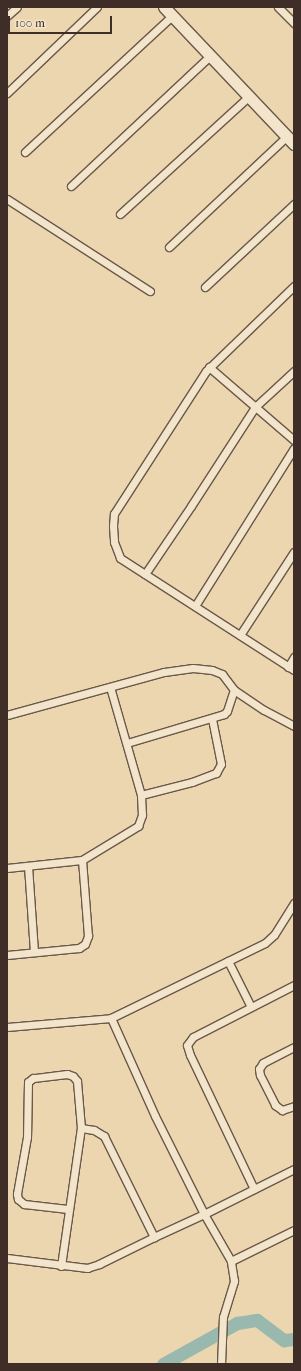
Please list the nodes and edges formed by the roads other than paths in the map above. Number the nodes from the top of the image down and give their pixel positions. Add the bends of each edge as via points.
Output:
1 (17, 7) edge
2 (97, 7) edge
3 (164, 7) edge
4 (278, 7) edge
5 (7, 16) edge
6 (172, 16) junction
7 (294, 23) edge
8 (210, 56) junction
9 (7, 93) edge
10 (248, 97) junction
11 (290, 141) edge
12 (25, 152) dead end
13 (71, 186) dead end
14 (7, 199) edge
15 (294, 204) edge
16 (120, 214) dead end
17 (169, 247) dead end
18 (294, 286) edge
19 (205, 287) dead end
20 (150, 291) dead end
21 (209, 367) junction
22 (294, 371) edge
23 (256, 407) junction
24 (294, 440) edge
25 (294, 448) edge
26 (294, 552) edge
27 (145, 574) junction
28 (195, 606) junction
29 (240, 635) junction
30 (294, 657) edge
31 (291, 669) edge
32 (110, 688) junction
33 (234, 690) junction
34 (7, 715) edge
35 (212, 719) junction
36 (294, 726) edge
37 (127, 743) junction
38 (141, 796) junction
39 (82, 860) junction
40 (28, 866) junction
41 (7, 868) edge
42 (294, 903) edge
43 (34, 952) junction
44 (7, 955) edge
45 (228, 961) junction
46 (294, 984) edge
47 (251, 1007) junction
48 (111, 1018) junction
49 (7, 1027) edge
50 (294, 1047) edge
51 (294, 1106) edge
52 (81, 1128) junction
53 (294, 1169) edge
54 (254, 1189) junction
55 (68, 1209) junction
56 (204, 1214) junction
57 (294, 1230) edge
58 (154, 1237) junction
59 (7, 1258) edge
60 (231, 1261) junction
61 (61, 1266) junction
62 (221, 1364) edge

1 - 5 street
2 - 9 street
3 - 6 street
4 - 7 street
6 - 8 street
6 - 12 street
8 - 10 street
8 - 13 street
10 - 11 street
10 - 16 street
11 - 17 street
14 - 20 street
15 - 19 street
18 - 21 street
21 - 23 street
21 - 27 street via 114,514 114,542 120,558
22 - 23 street
23 - 24 street
23 - 27 street
25 - 28 street
26 - 29 street
27 - 28 street
28 - 29 street
29 - 31 street
30 - 31 street
32 - 33 street via 164,672 193,668 222,674
32 - 34 street
32 - 37 street
33 - 35 street via 228,711
33 - 36 street
35 - 37 street
35 - 38 street via 221,764 216,773
37 - 38 street
38 - 39 street via 142,815 138,826
39 - 40 street
39 - 43 street via 88,936 84,944 78,948
40 - 41 street
40 - 43 street
42 - 45 street via 274,935 265,943
43 - 44 street
45 - 47 street
45 - 48 street
46 - 47 street
47 - 54 street via 193,1037 187,1045
48 - 49 street
48 - 56 street via 155,1116
50 - 51 street via 263,1063 260,1075 275,1106 282,1110
52 - 55 street
52 - 55 street via 77,1081 73,1076 67,1074 29,1079 27,1137 18,1199 24,1204
52 - 58 street via 94,1130 104,1136
53 - 54 street
54 - 56 street
55 - 61 street
56 - 58 street
56 - 60 street
57 - 60 street
58 - 61 street via 87,1268
59 - 61 street
60 - 62 street via 233,1287 223,1317

